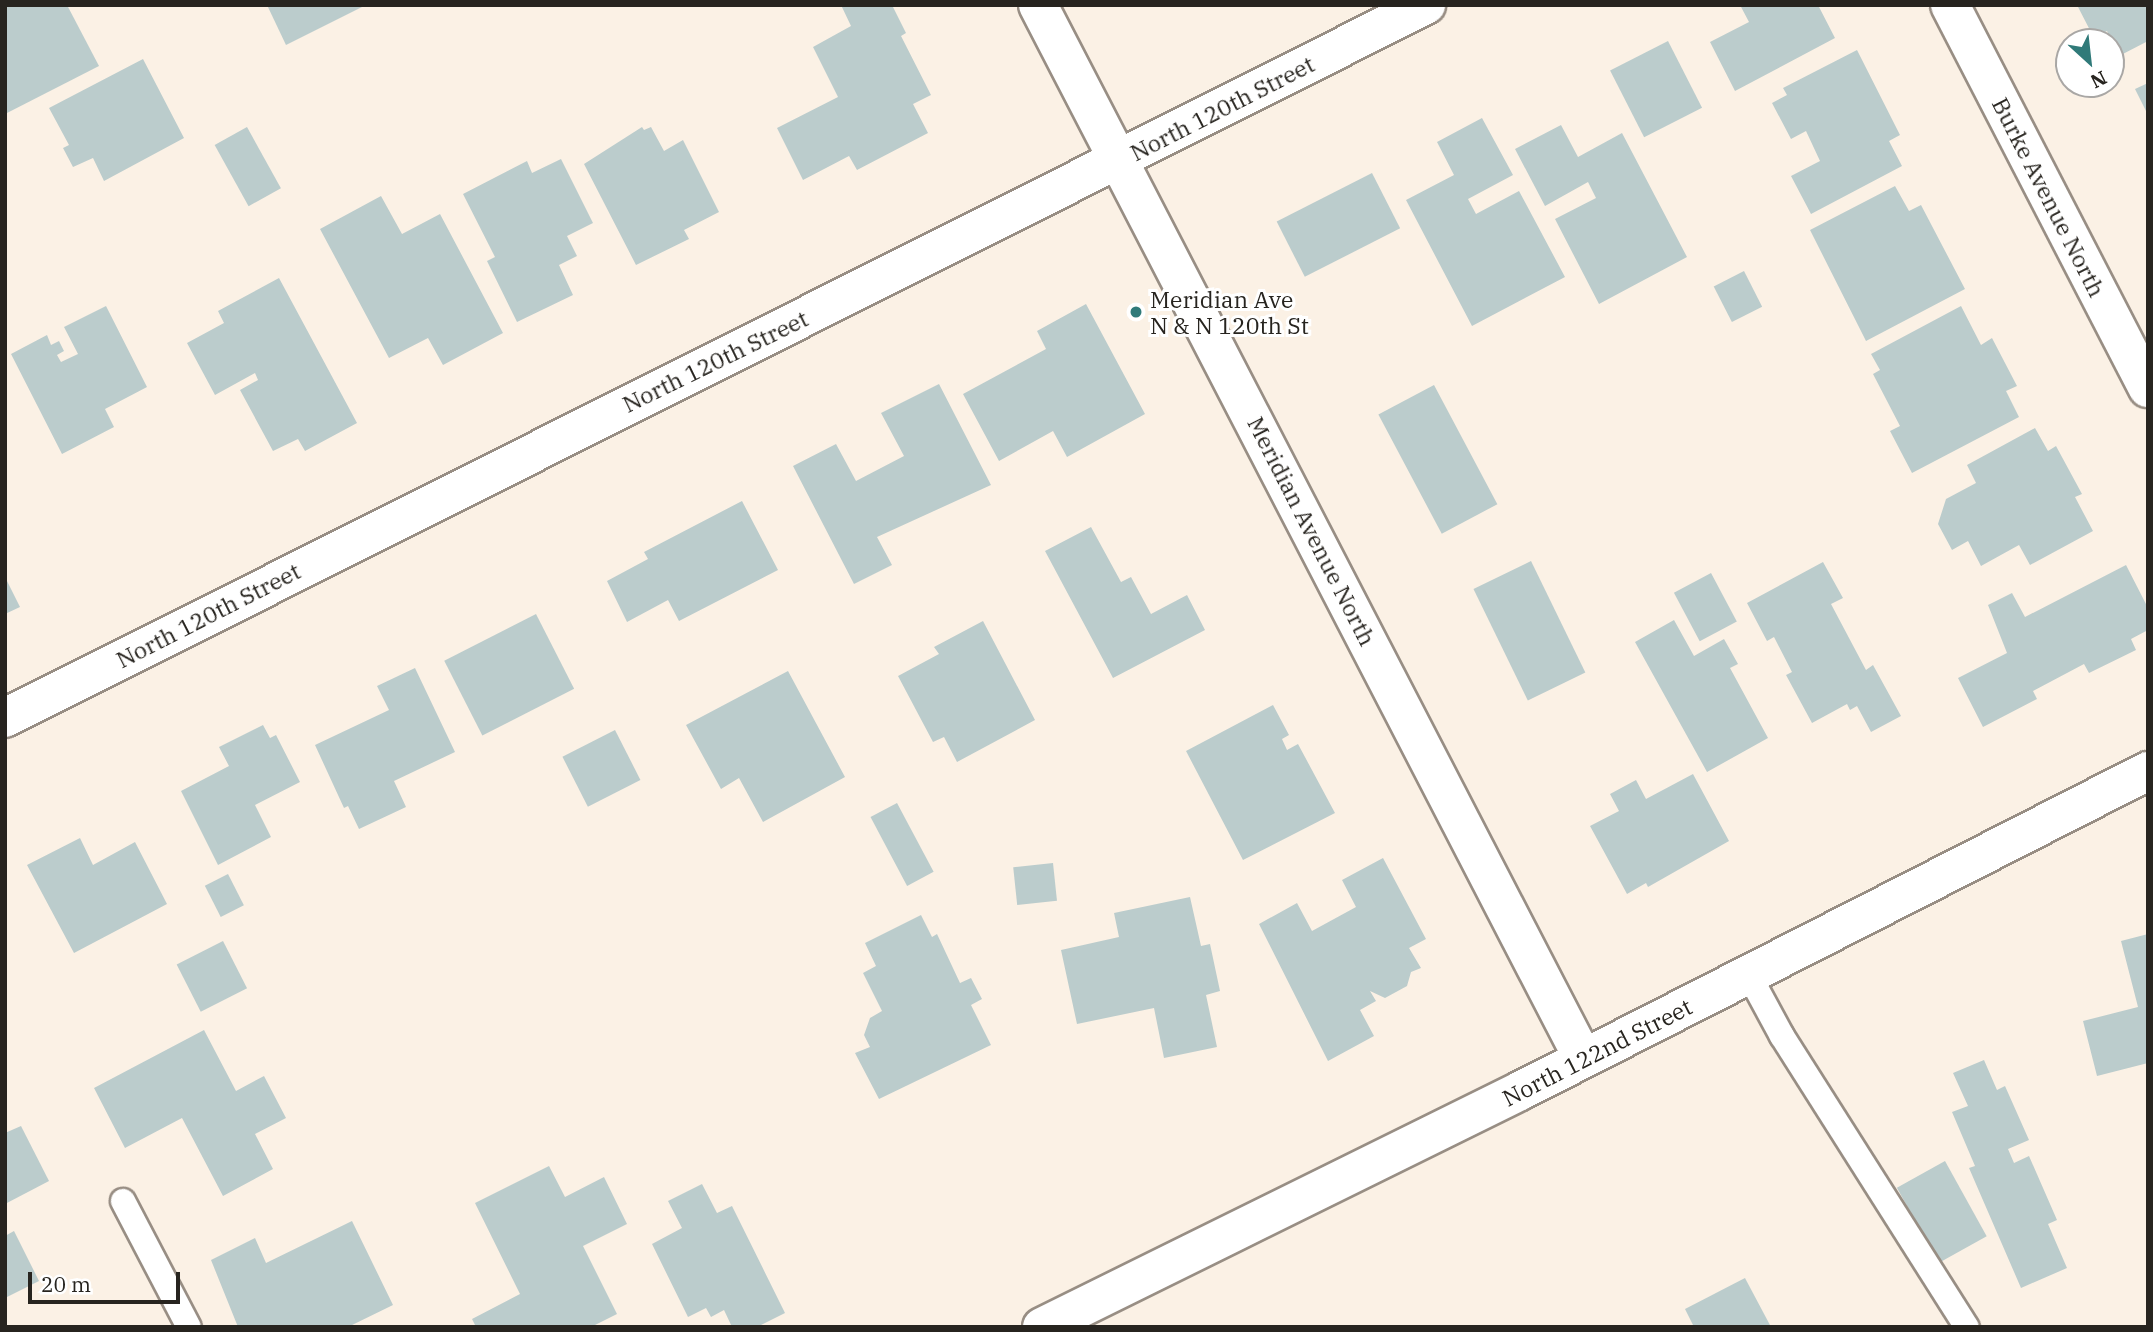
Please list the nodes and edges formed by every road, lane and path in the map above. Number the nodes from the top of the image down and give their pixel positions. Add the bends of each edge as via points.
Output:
1 (1038, 5) edge
2 (1426, 5) edge
3 (1950, 5) edge
4 (1119, 159) junction
5 (2148, 388) edge
6 (5, 718) edge
7 (2148, 771) edge
8 (1749, 975) junction
9 (1583, 1058) junction
10 (123, 1201) dead end
11 (189, 1327) edge
12 (1042, 1327) edge
13 (1967, 1327) edge

1 - 4 street, Meridian Avenue North
2 - 4 street, North 120th Street
3 - 5 street, Burke Avenue North
4 - 6 street, North 120th Street
4 - 9 street, Meridian Avenue North
7 - 8 street, North 122nd Street
8 - 9 street, North 122nd Street
8 - 13 lane via 1782,1036
9 - 12 street, North 122nd Street
10 - 11 lane

